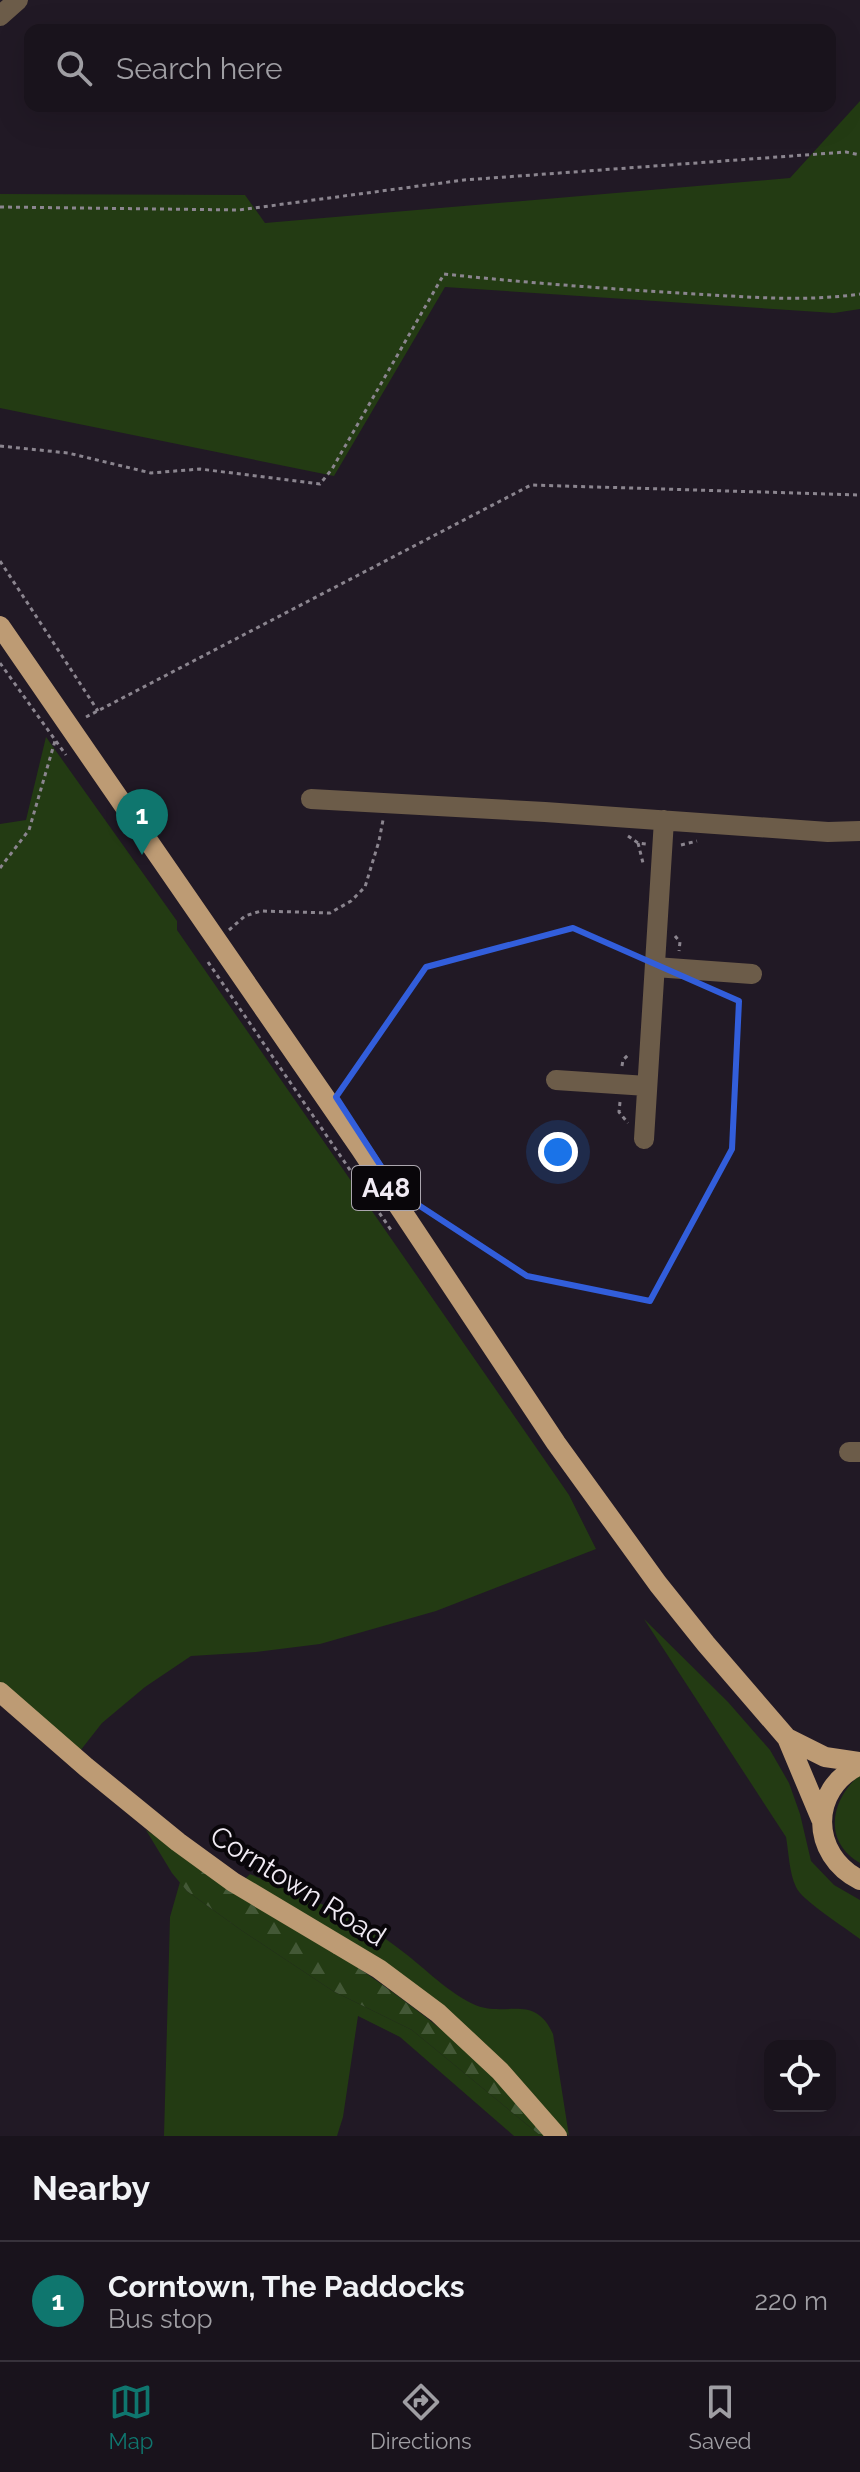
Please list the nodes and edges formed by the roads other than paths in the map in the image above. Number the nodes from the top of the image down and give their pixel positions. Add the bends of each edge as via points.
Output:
1 (18, 0) edge
2 (0, 16) edge
3 (0, 626) edge
4 (311, 799) dead end
5 (664, 820) junction
6 (860, 831) edge
7 (655, 967) junction
8 (752, 974) dead end
9 (556, 1080) dead end
10 (647, 1086) junction
11 (644, 1139) dead end
12 (0, 1692) edge
13 (787, 1738) junction
14 (860, 1763) edge
15 (821, 1821) junction
16 (860, 1880) edge
17 (557, 2136) edge

1 - 2 street
3 - 13 main road, A48 via 63,734 360,1148 608,1516 706,1644
4 - 5 street
5 - 6 street
5 - 7 street
7 - 8 street
7 - 10 street
9 - 10 street
10 - 11 street
12 - 17 main road, Corntown Road via 178,1842 233,1882 379,1969 438,2013 500,2071
13 - 14 main road, A48 via 825,1757
13 - 15 main road, A48
14 - 15 main road, A48 via 834,1784
15 - 16 main road, A48 via 831,1855

